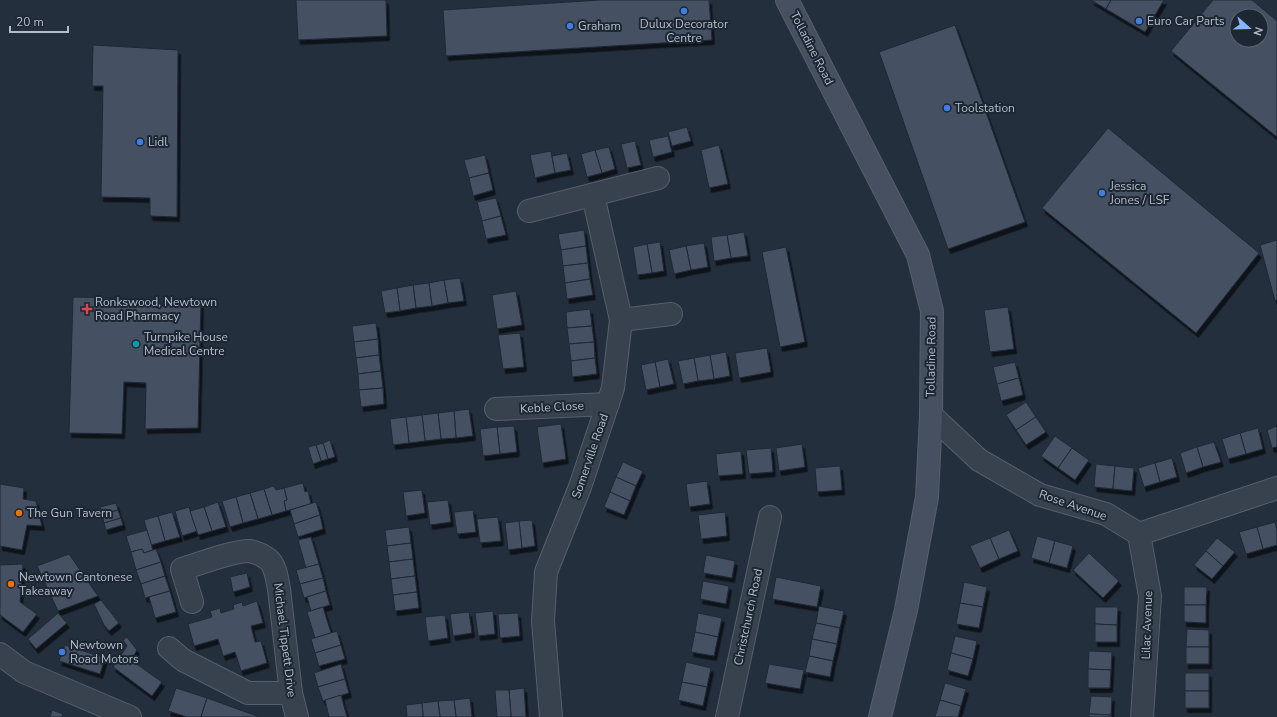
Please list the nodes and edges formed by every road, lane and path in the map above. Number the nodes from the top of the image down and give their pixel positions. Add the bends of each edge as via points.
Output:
1 (788, 0) edge
2 (658, 178) dead end
3 (593, 195) junction
4 (529, 211) dead end
5 (671, 314) dead end
6 (621, 320) junction
7 (608, 404) junction
8 (496, 409) dead end
9 (930, 415) junction
10 (1277, 488) edge
11 (770, 517) dead end
12 (1139, 534) junction
13 (192, 602) dead end
14 (169, 648) dead end
15 (0, 654) edge
16 (291, 694) junction
17 (130, 717) edge
18 (297, 717) edge
19 (551, 717) edge
20 (727, 717) edge
21 (880, 717) edge
22 (1142, 717) edge

1 - 9 main road, Tolladine Road via 918,255 932,311
2 - 3 street
3 - 4 street
3 - 6 street, Somerville Road
5 - 6 street
6 - 7 street, Somerville Road via 613,388
7 - 8 street, Keble Close
7 - 19 street, Somerville Road via 580,487 546,572 543,621
9 - 12 street, Rose Avenue via 979,460 1040,495 1106,514
9 - 21 main road, Tolladine Road via 927,497 906,610
10 - 12 street
11 - 20 street, Christchurch Road
12 - 22 street, Lilac Avenue via 1150,596
13 - 16 street, Michael Tippett Drive via 179,560 250,551 260,554 269,561 276,572 279,589
14 - 16 street via 183,660 248,693
15 - 17 street via 24,672
16 - 18 street, Michael Tippett Drive

